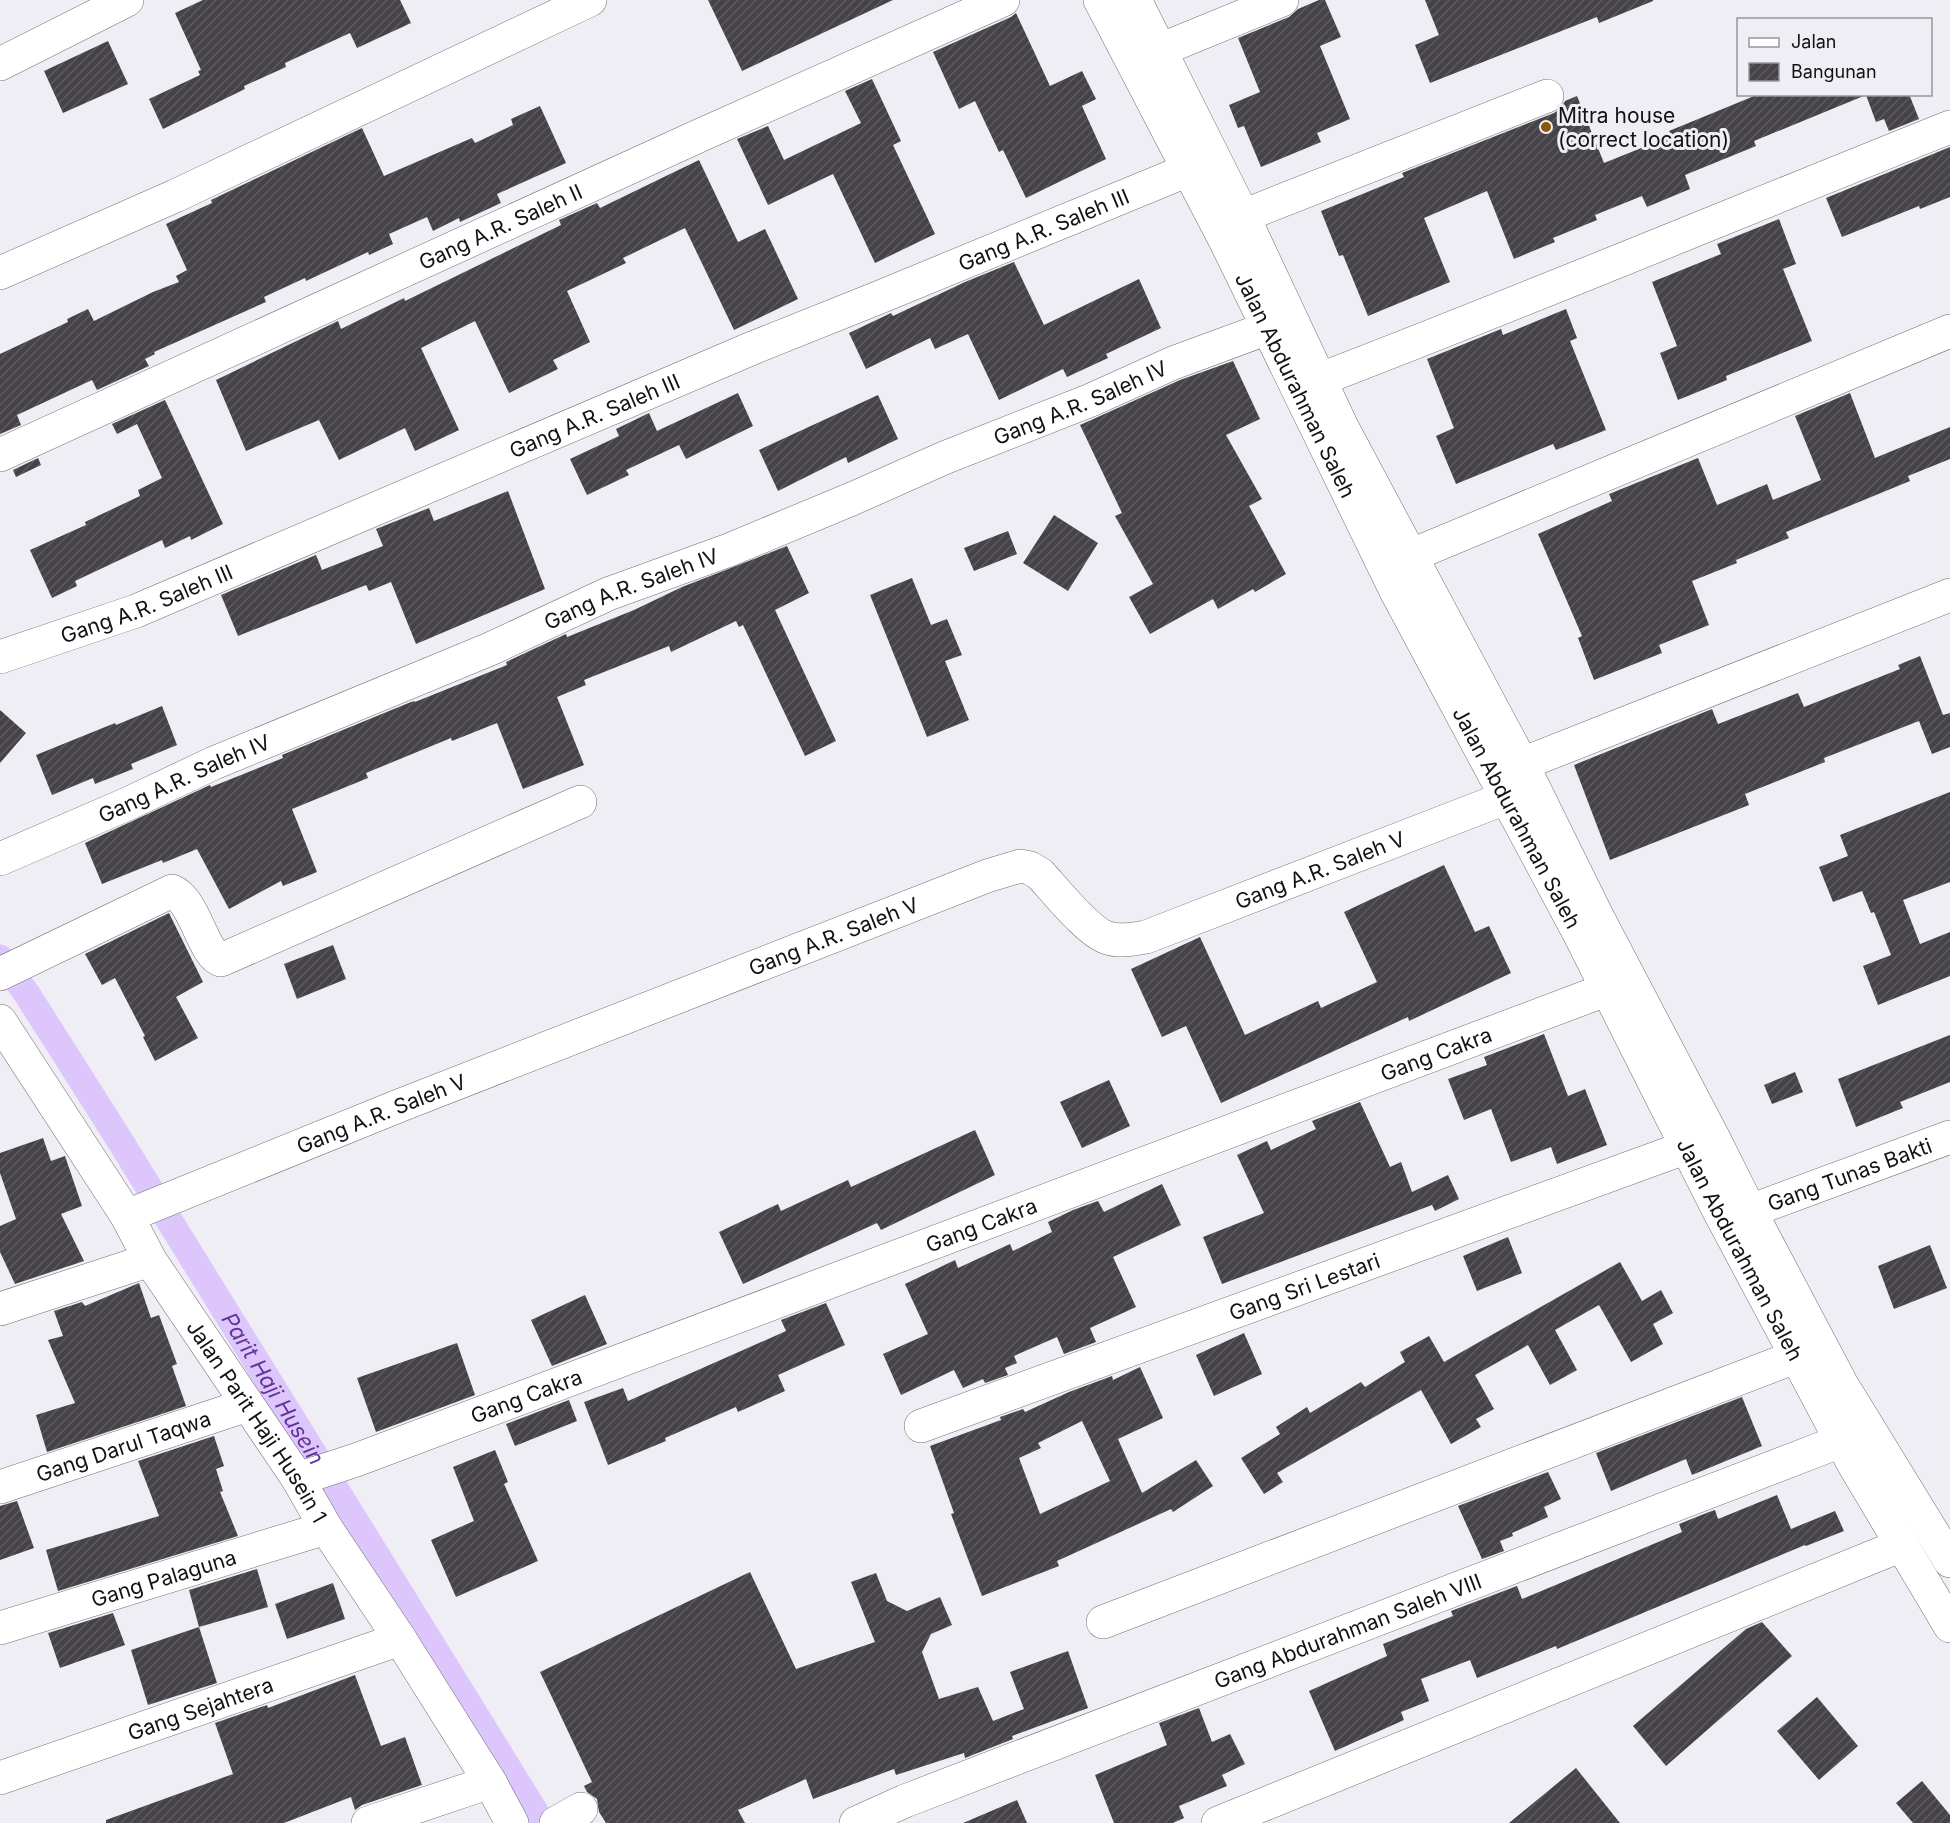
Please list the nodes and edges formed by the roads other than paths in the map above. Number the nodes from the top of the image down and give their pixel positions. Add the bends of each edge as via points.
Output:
1 (127, 0) edge
2 (590, 0) edge
3 (1003, 0) edge
4 (1100, 0) edge
5 (1136, 0) edge
6 (1282, 0) edge
7 (1160, 50) junction
8 (0, 64) edge
9 (1547, 96) dead end
10 (1950, 127) edge
11 (1188, 170) junction
12 (1244, 216) junction
13 (0, 273) edge
14 (1268, 328) junction
15 (1950, 331) edge
16 (1321, 379) junction
17 (1332, 432) junction
18 (0, 455) edge
19 (1412, 555) junction
20 (1950, 595) edge
21 (0, 657) edge
22 (1522, 764) junction
23 (1508, 797) junction
24 (580, 802) dead end
25 (0, 859) edge
26 (13, 967) edge
27 (1608, 989) junction
28 (1, 1024) edge
29 (1950, 1137) edge
30 (1687, 1147) junction
31 (1750, 1211) junction
32 (136, 1212) junction
33 (150, 1260) junction
34 (0, 1309) edge
35 (1809, 1351) junction
36 (247, 1405) junction
37 (921, 1426) dead end
38 (1841, 1440) junction
39 (308, 1477) junction
40 (0, 1487) edge
41 (326, 1528) junction
42 (1902, 1545) junction
43 (1950, 1561) edge
44 (1102, 1623) dead end
45 (1950, 1626) edge
46 (0, 1628) edge
47 (400, 1639) junction
48 (0, 1778) edge
49 (490, 1782) junction
50 (368, 1823) edge
51 (512, 1823) edge
52 (856, 1823) edge
53 (1218, 1823) edge

1 - 8 street
2 - 13 street via 175,196
3 - 18 street, Gang A.R. Saleh II
4 - 11 street, Jalan Abdurahman Saleh
5 - 7 street, Jalan Abdurahman Saleh
6 - 7 street
7 - 12 street, Jalan Abdurahman Saleh
9 - 12 street
10 - 16 street
11 - 14 street, Jalan Abdurahman Saleh
11 - 21 street, Gang A.R. Saleh III via 755,347 136,611
12 - 16 street, Jalan Abdurahman Saleh
14 - 17 street, Jalan Abdurahman Saleh
14 - 25 street, Gang A.R. Saleh IV via 1173,363 729,550 608,594 490,649 225,759
15 - 19 street
16 - 17 street, Jalan Abdurahman Saleh
17 - 19 street, Jalan Abdurahman Saleh
17 - 23 street, Jalan Abdurahman Saleh via 1396,591
19 - 22 street, Jalan Abdurahman Saleh
20 - 22 street
22 - 31 street, Jalan Abdurahman Saleh
23 - 27 street, Jalan Abdurahman Saleh
23 - 32 street, Gang A.R. Saleh V via 1146,937 1129,940 1108,939 1094,931 1040,874 1020,866 813,943
24 - 26 street via 221,960 212,955 181,897 172,891
27 - 30 street, Jalan Abdurahman Saleh
27 - 39 street, Gang Cakra
28 - 32 street, Jalan Parit Haji Husein 1
29 - 31 street, Gang Tunas Bakti
30 - 35 street, Jalan Abdurahman Saleh
30 - 37 street, Gang Sri Lestari
31 - 35 street, Jalan Abdurahman Saleh
32 - 33 street, Jalan Parit Haji Husein 1
33 - 34 street
33 - 36 street, Jalan Parit Haji Husein 1
35 - 38 street, Jalan Abdurahman Saleh
35 - 43 street, Jalan Abdurahman Saleh via 1842,1385
35 - 44 street
36 - 39 street, Jalan Parit Haji Husein 1
36 - 40 street, Gang Darul Taqwa
38 - 42 street, Jalan Abdurahman Saleh
38 - 52 street, Gang Abdurahman Saleh VIII
39 - 41 street, Jalan Parit Haji Husein 1
41 - 46 street, Gang Palaguna
41 - 47 street, Jalan Parit Haji Husein 1
42 - 45 street, Jalan Abdurahman Saleh
42 - 53 street
47 - 48 street, Gang Sejahtera
47 - 49 street, Jalan Parit Haji Husein 1
49 - 50 street
49 - 51 street, Jalan Parit Haji Husein 1

